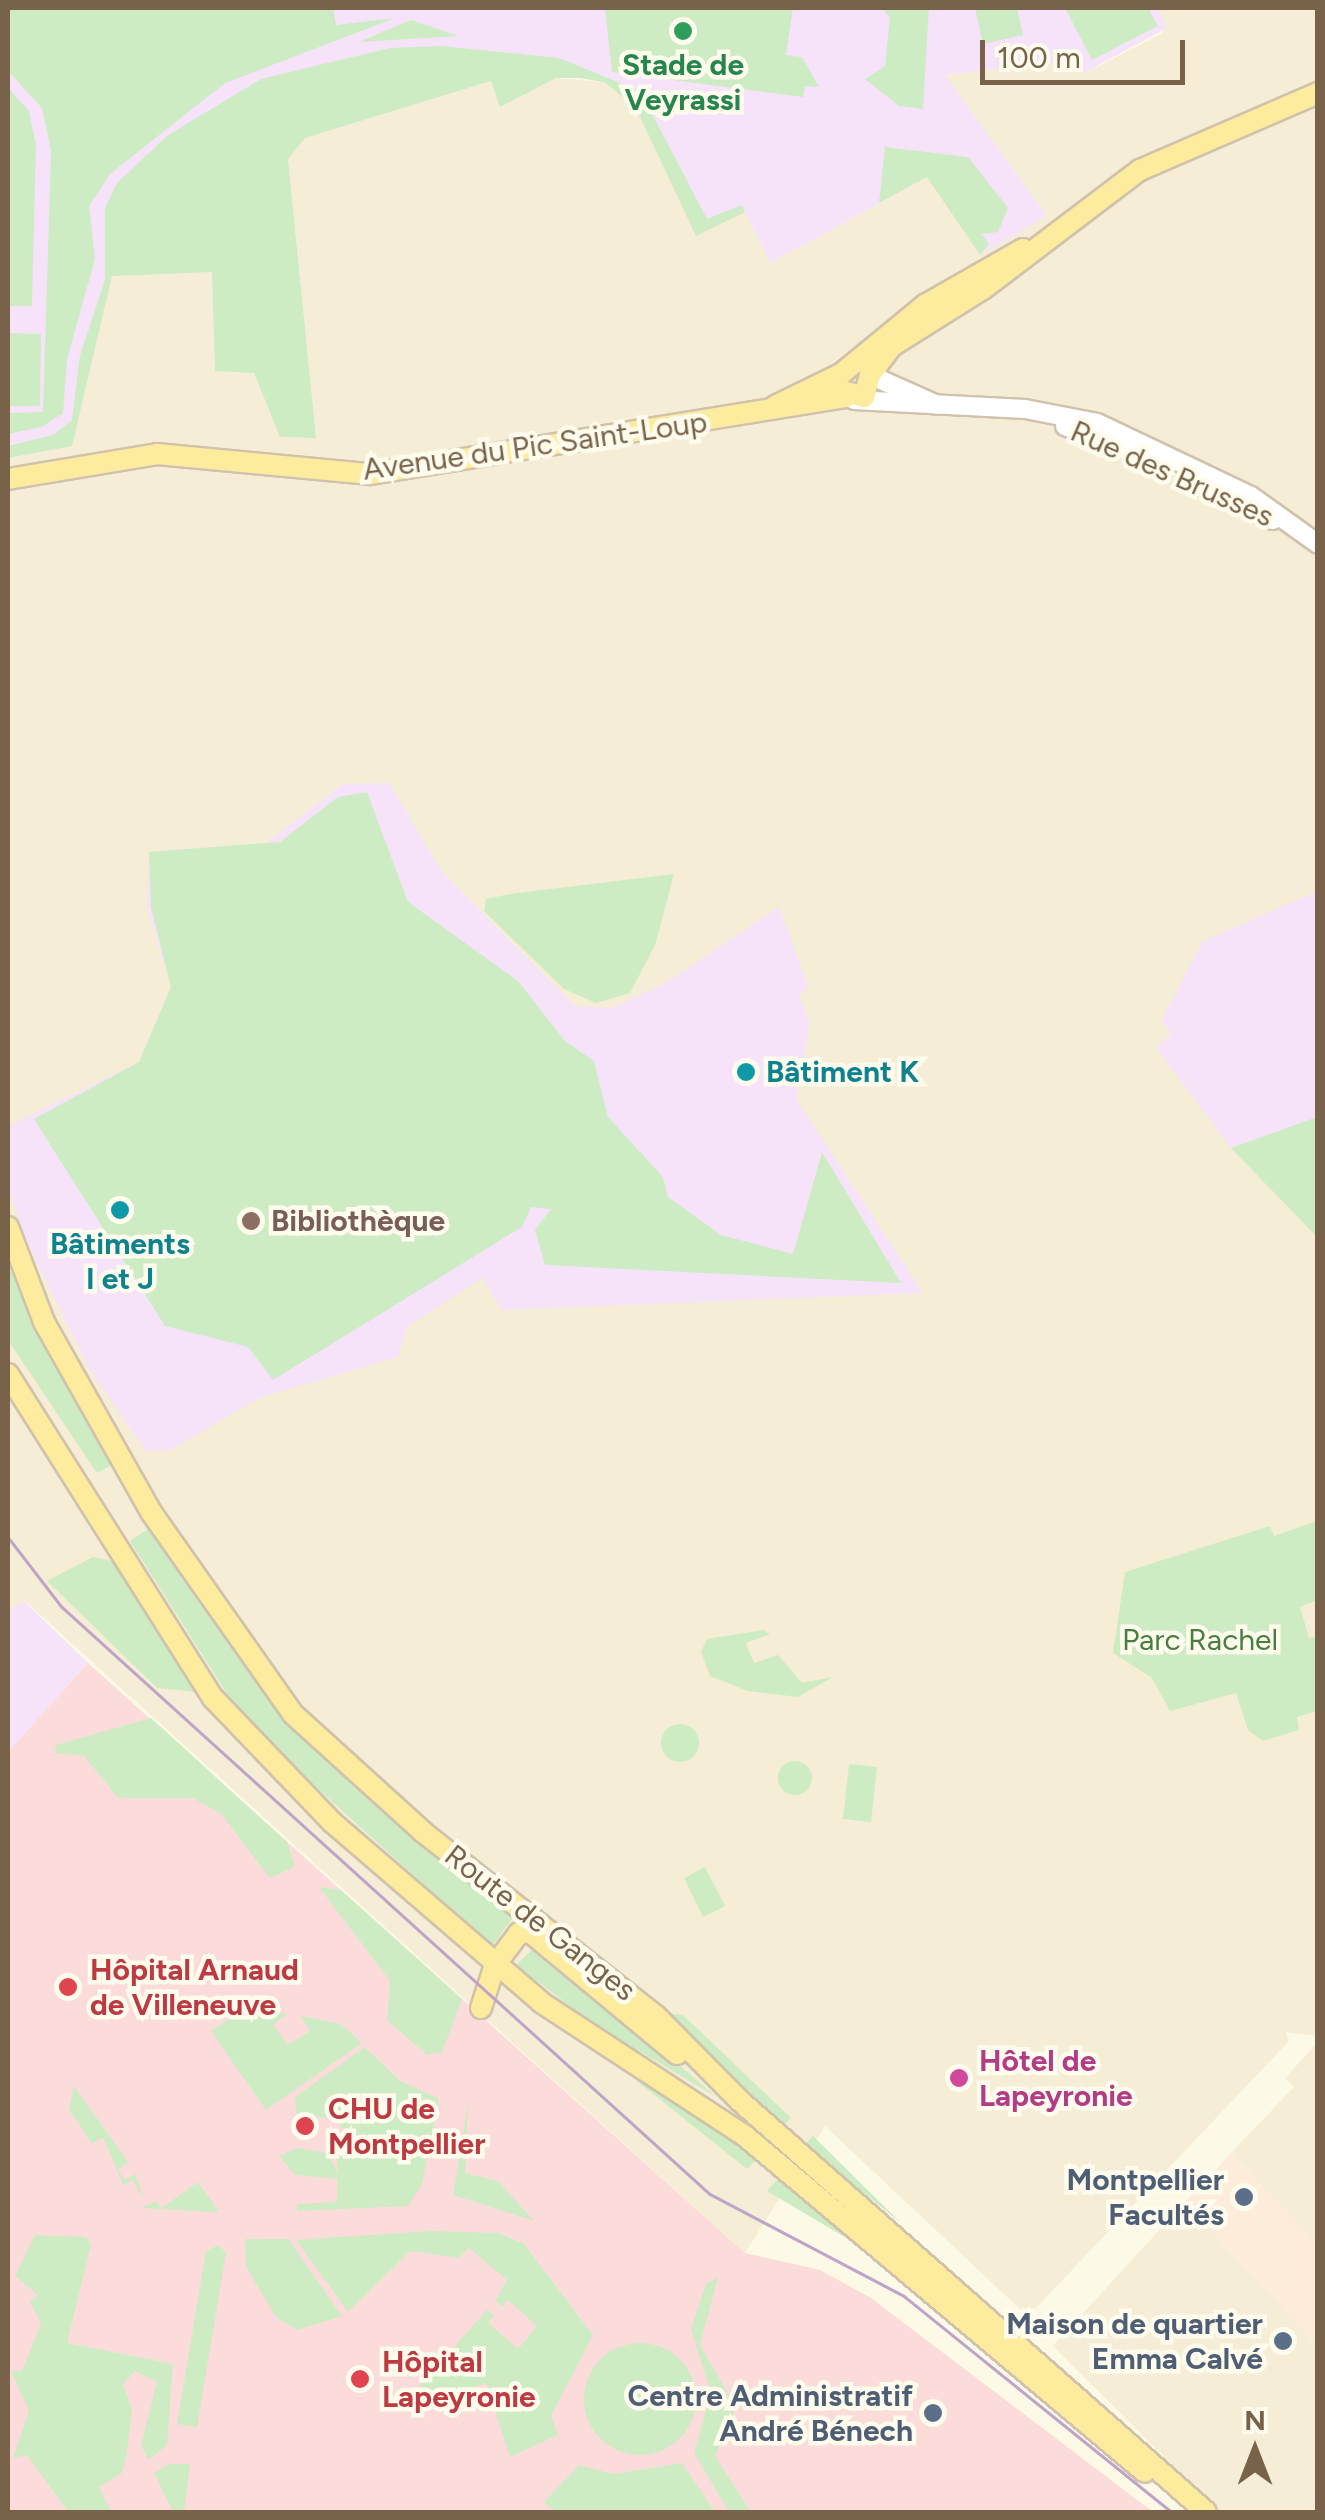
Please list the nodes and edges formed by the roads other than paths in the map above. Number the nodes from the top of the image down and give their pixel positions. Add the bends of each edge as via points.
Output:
1 (1318, 94) edge
2 (1034, 244) junction
3 (845, 371) junction
4 (870, 375) junction
5 (850, 398) junction
6 (937, 405) junction
7 (765, 412) junction
8 (8, 479) edge
9 (1318, 544) edge
10 (8, 1227) edge
11 (8, 1374) edge
12 (495, 1965) junction
13 (480, 2008) dead end
14 (740, 2101) junction
15 (1188, 2512) edge
16 (1206, 2512) edge

1 - 2 main road, Avenue du Pic Saint-Loup via 1140,170
2 - 3 main road, Avenue du Pic Saint-Loup via 952,286
2 - 4 main road, Avenue du Pic Saint-Loup via 983,290 892,346
3 - 4 main road
3 - 5 main road
3 - 7 main road, Avenue du Pic Saint-Loup
4 - 5 main road, Avenue du Pic Saint-Loup via 868,394
4 - 6 street, Rue des Brusses
5 - 6 street, Rue des Brusses
5 - 7 main road, Avenue du Pic Saint-Loup
6 - 9 street, Rue des Brusses via 1097,423 1251,496
7 - 8 main road, Avenue du Pic Saint-Loup via 370,474 158,454
10 - 14 main road, Route de Ganges via 44,1322 150,1512 292,1714 424,1832 656,2016
11 - 12 main road, Route de Ganges via 213,1698 333,1823
12 - 13 main road
12 - 14 main road via 520,1933 530,1932
12 - 15 main road, Route de Ganges via 744,2136 1012,2354
14 - 16 main road, Route de Ganges

